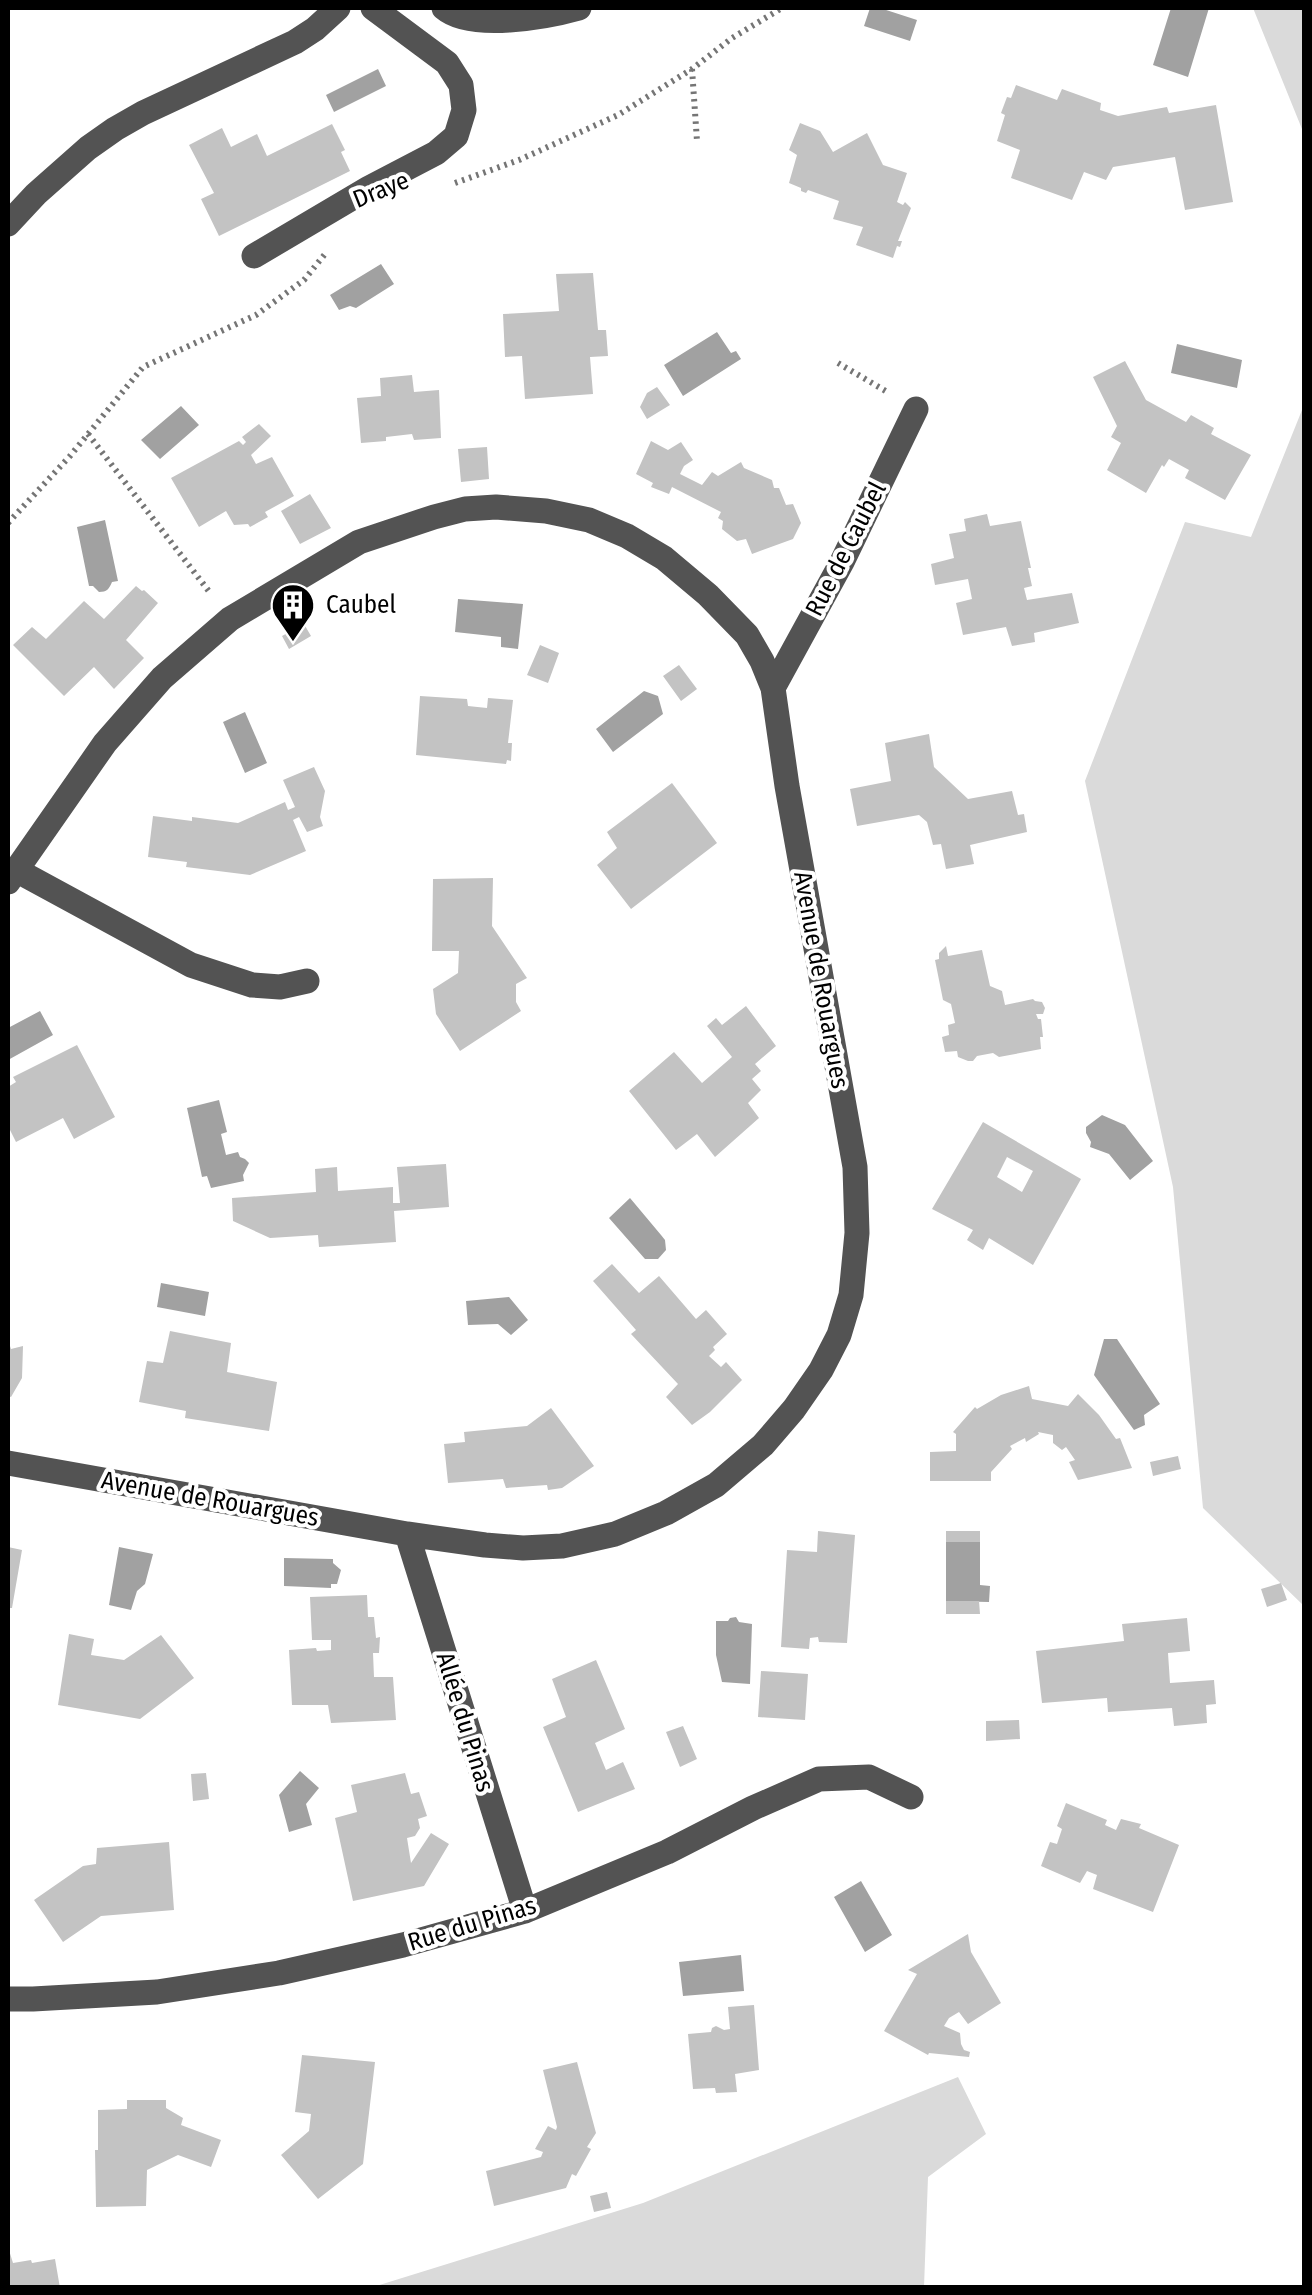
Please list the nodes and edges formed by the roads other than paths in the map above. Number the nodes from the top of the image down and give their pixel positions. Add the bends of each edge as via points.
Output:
1 (338, 8) edge
2 (372, 8) edge
3 (444, 8) edge
4 (579, 8) edge
5 (8, 224) edge
6 (254, 256) dead end
7 (916, 409) road end
8 (773, 688) junction
9 (12, 876) edge
10 (307, 981) dead end
11 (8, 1463) edge
12 (407, 1534) junction
13 (911, 1796) dead end
14 (526, 1910) junction
15 (8, 1998) edge

1 - 5 street via 295,42 115,129
2 - 6 street via 447,63 461,84 464,110 456,136
3 - 4 street via 505,20
7 - 8 street, Rue de Caubel
8 - 9 street, Avenue de Rouargues via 747,636 708,595 627,536 546,511 465,509 359,542 230,619 162,678 105,744
8 - 12 street, Avenue de Rouargues via 855,1166 855,1266 839,1335 763,1446 716,1486 666,1513 562,1546 523,1548
9 - 10 street via 191,965 252,985
11 - 12 street, Avenue de Rouargues
12 - 14 street, Allée du Pinas
13 - 14 street, Rue du Pinas via 869,1777 818,1779
14 - 15 street, Rue du Pinas via 279,1973 157,1992

